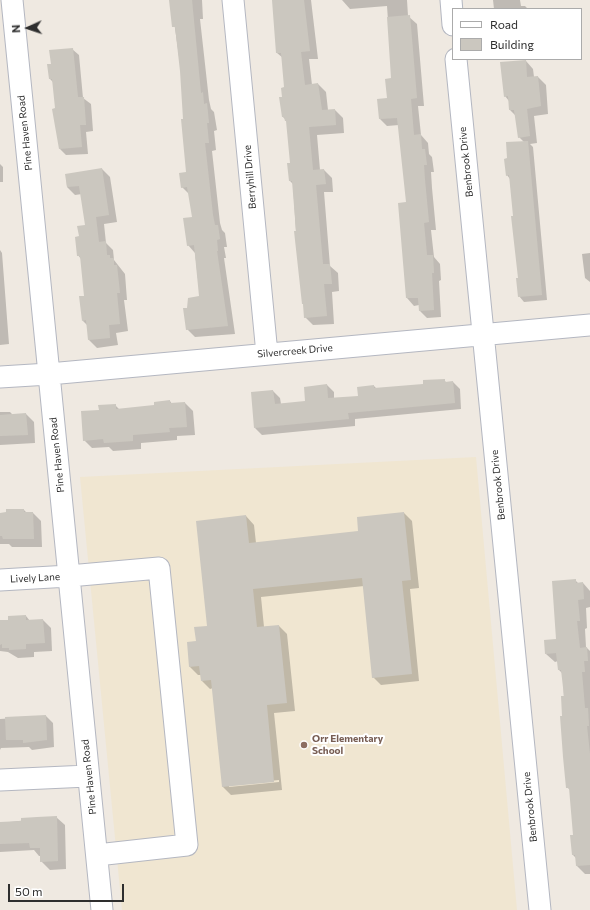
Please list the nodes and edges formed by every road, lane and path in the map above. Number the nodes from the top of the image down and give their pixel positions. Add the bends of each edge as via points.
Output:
1 (12, 0) edge
2 (233, 0) edge
3 (451, 0) edge
4 (452, 12) edge
5 (456, 60) edge
6 (590, 325) edge
7 (483, 334) junction
8 (267, 354) junction
9 (49, 374) junction
10 (0, 377) edge
11 (69, 576) junction
12 (0, 580) edge
13 (88, 776) junction
14 (0, 780) edge
15 (97, 855) junction
16 (102, 910) edge
17 (540, 910) edge

1 - 9 street, Pine Haven Road
2 - 8 street, Berryhill Drive
3 - 4 street
5 - 7 street, Benbrook Drive
6 - 7 street, Silvercreek Drive
7 - 8 street, Silvercreek Drive
7 - 17 street, Benbrook Drive
8 - 9 street, Silvercreek Drive
9 - 10 street, Silvercreek Drive
9 - 11 street, Pine Haven Road
11 - 12 street, Lively Lane
11 - 13 street, Pine Haven Road
11 - 15 street, Lively Lane via 159,568 162,591 187,845
13 - 14 street
13 - 15 street, Pine Haven Road
15 - 16 street, Pine Haven Road

